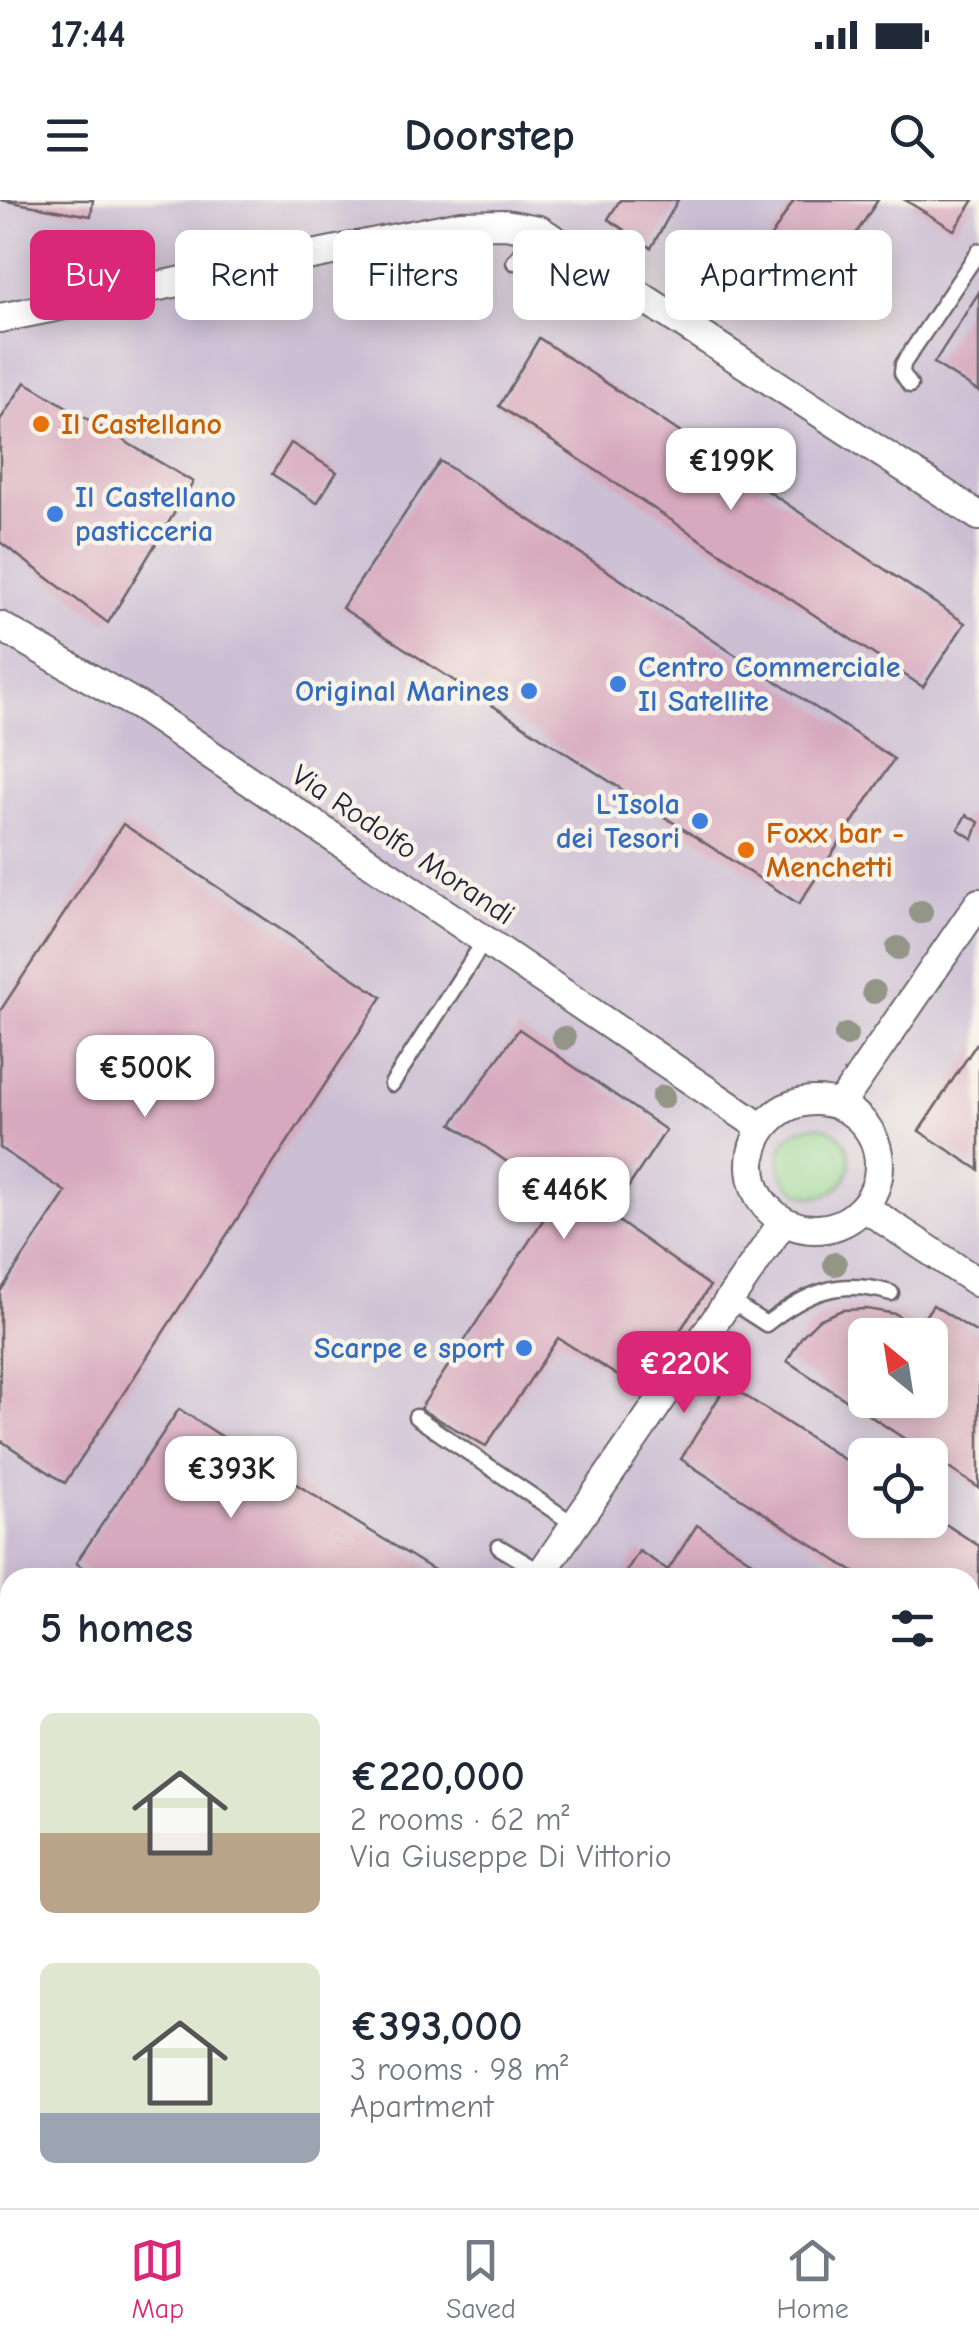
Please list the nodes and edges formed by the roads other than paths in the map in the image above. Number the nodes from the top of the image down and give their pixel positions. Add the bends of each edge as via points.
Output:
1 (539, 230) edge
2 (979, 250) edge
3 (645, 299) edge
4 (0, 318) edge
5 (910, 385) dead end
6 (979, 516) edge
7 (0, 626) edge
8 (979, 903) edge
9 (485, 940) junction
10 (392, 1084) dead end
11 (840, 1105) junction
12 (762, 1128) junction
13 (864, 1207) junction
14 (783, 1222) junction
15 (979, 1283) edge
16 (892, 1293) dead end
17 (730, 1300) junction
18 (416, 1417) dead end
19 (574, 1525) junction
20 (499, 1546) dead end
21 (530, 1568) edge
22 (545, 1568) edge

1 - 4 street via 461,224
2 - 5 lane via 903,364
3 - 6 street
7 - 9 street, Via Rodolfo Morandi via 142,708
8 - 11 street
9 - 10 lane
9 - 12 street, Via Rodolfo Morandi
11 - 12 street via 803,1102
11 - 13 street via 858,1116 878,1150 879,1171
12 - 14 street via 750,1168 766,1208
13 - 14 street via 831,1228
13 - 15 street
14 - 17 street
16 - 17 lane via 867,1286 816,1292 766,1324
17 - 19 street
18 - 19 lane
19 - 22 street
20 - 21 lane

